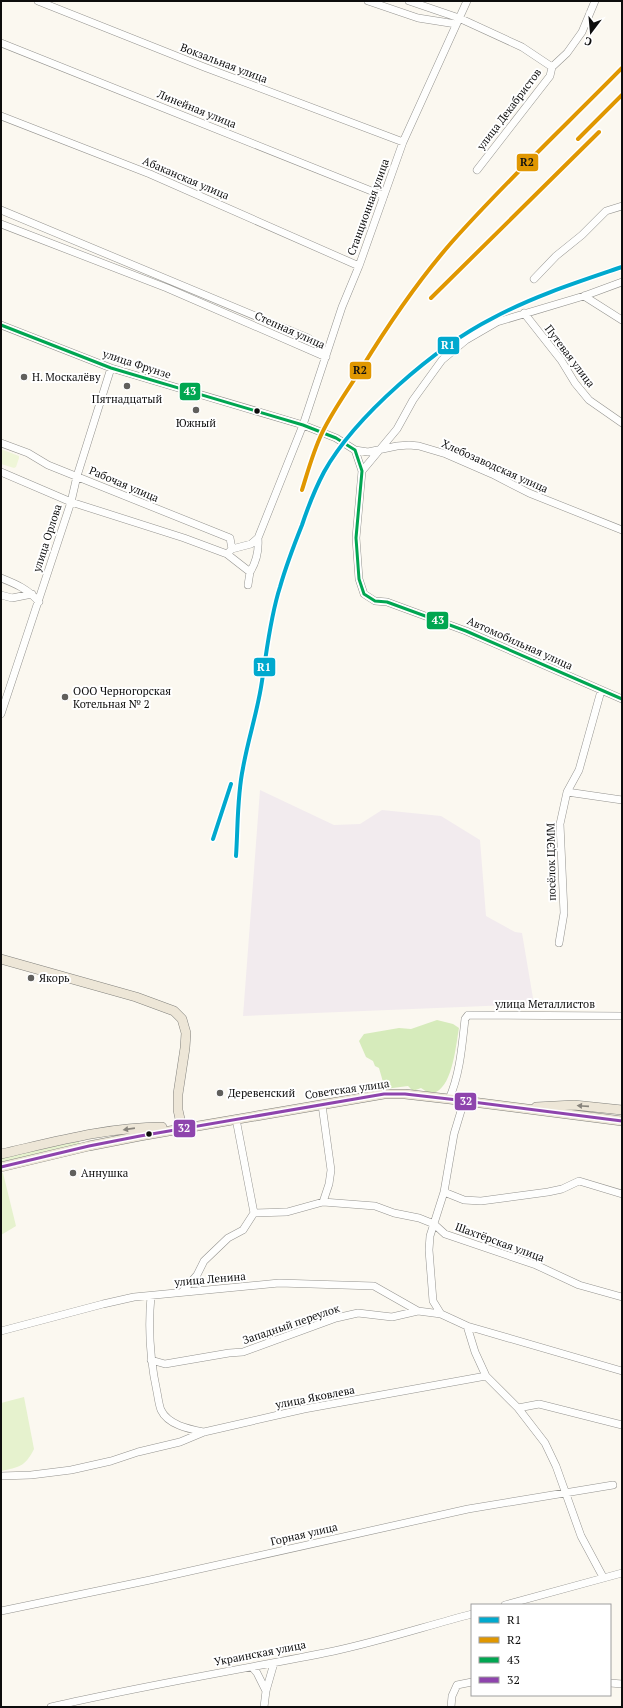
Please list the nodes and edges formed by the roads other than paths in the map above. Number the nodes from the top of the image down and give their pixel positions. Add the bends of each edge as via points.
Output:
1 (38, 1) edge
2 (368, 1) edge
3 (408, 1) edge
4 (467, 1) edge
5 (595, 1) edge
6 (458, 21) junction
7 (1, 43) edge
8 (552, 67) junction
9 (1, 116) edge
10 (403, 142) junction
11 (477, 170) dead end
12 (384, 196) junction
13 (622, 206) edge
14 (1, 210) edge
15 (1, 224) edge
16 (359, 266) junction
17 (534, 279) dead end
18 (622, 282) edge
19 (584, 296) junction
20 (524, 313) junction
21 (622, 320) edge
22 (1, 325) edge
23 (326, 358) junction
24 (111, 368) junction
25 (622, 422) edge
26 (303, 425) junction
27 (1, 443) edge
28 (355, 450) junction
29 (378, 451) junction
30 (362, 471) junction
31 (1, 472) edge
32 (77, 476) junction
33 (71, 502) junction
34 (622, 530) edge
35 (258, 538) junction
36 (230, 552) junction
37 (250, 572) junction
38 (1, 578) edge
39 (248, 585) dead end
40 (32, 594) junction
41 (1, 595) edge
42 (39, 602) junction
43 (602, 691) junction
44 (622, 699) edge
45 (1, 714) edge
46 (567, 792) junction
47 (622, 800) edge
48 (559, 943) dead end
49 (1, 959) edge
50 (622, 1016) edge
51 (449, 1099) junction
52 (464, 1101) junction
53 (322, 1105) junction
54 (516, 1107) junction
55 (622, 1110) edge
56 (236, 1119) junction
57 (622, 1121) edge
58 (182, 1128) junction
59 (1, 1154) edge
60 (1, 1166) edge
61 (444, 1192) junction
62 (622, 1194) edge
63 (323, 1202) junction
64 (254, 1213) junction
65 (434, 1224) junction
66 (182, 1292) junction
67 (151, 1296) junction
68 (622, 1297) edge
69 (418, 1311) junction
70 (441, 1314) junction
71 (467, 1326) junction
72 (1, 1331) edge
73 (151, 1360) junction
74 (622, 1371) edge
75 (486, 1376) junction
76 (518, 1408) junction
77 (622, 1425) edge
78 (204, 1432) junction
79 (1, 1476) edge
80 (613, 1485) dead end
81 (566, 1493) junction
82 (622, 1573) edge
83 (603, 1577) junction
84 (508, 1604) edge
85 (1, 1611) edge
86 (471, 1614) edge
87 (274, 1663) junction
88 (252, 1667) junction
89 (471, 1682) edge
90 (611, 1683) edge
91 (622, 1684) edge
92 (266, 1691) junction
93 (51, 1707) edge
94 (264, 1707) edge
95 (451, 1707) edge

1 - 10 street, Вокзальная улица
2 - 6 street via 418,18
3 - 6 street
4 - 6 street, Станционная улица
5 - 8 street, улица Декабристов via 582,32 567,53
6 - 8 street via 522,47
6 - 10 street, Станционная улица
7 - 12 street, Линейная улица
8 - 11 street, улица Декабристов via 550,76
9 - 16 street, Абаканская улица via 150,174
10 - 12 street, Станционная улица
12 - 16 street, Станционная улица
13 - 17 street via 606,211
14 - 23 street, Степная улица via 308,338 320,346
15 - 23 street, Степная улица via 168,288
16 - 23 street, Станционная улица via 342,307
18 - 19 street
19 - 20 street
19 - 21 street
20 - 25 street, Путевая улица via 590,400
20 - 29 street via 497,322 466,340 442,360 416,396 397,429
22 - 24 street, улица Фрунзе
23 - 26 street, Станционная улица
24 - 26 street, улица Фрунзе
24 - 32 street, улица Орлова
26 - 28 street, улица Фрунзе via 336,438
26 - 35 street
27 - 32 street, Рабочая улица
28 - 29 street, Хлебозаводская улица
28 - 30 street
29 - 30 street
29 - 34 street, Хлебозаводская улица via 408,445 446,454 529,494
30 - 43 street, Автомобильная улица via 356,538 359,579 364,594 375,601 387,602 466,631
31 - 33 street
32 - 33 street, улица Орлова
32 - 36 street, Рабочая улица via 230,538
33 - 36 street
33 - 42 street, улица Орлова
35 - 36 street via 251,544
35 - 37 street via 258,554
36 - 37 street
37 - 39 street
38 - 40 street via 20,585
40 - 41 street via 12,598
40 - 42 street
42 - 45 street, улица Орлова
43 - 44 street, Автомобильная улица
43 - 46 street, посёлок ЦЭММ via 579,770
46 - 47 street
46 - 48 street, посёлок ЦЭММ via 560,824 564,913
49 - 58 main road via 136,997 174,1011 182,1019 186,1034 178,1094
50 - 51 street, улица Металлистов via 468,1015 465,1019 454,1088
51 - 52 main road, Советская улица
51 - 53 main road, Советская улица via 384,1094
52 - 54 main road, Советская улица
52 - 61 street via 454,1134
53 - 56 main road, Советская улица
53 - 63 street via 331,1170
55 -> 54 main road, Советская улица via 574,1105
54 - 57 main road, Советская улица
56 - 58 main road, Советская улица
56 - 64 street
58 -> 59 main road, Советская улица via 139,1128 80,1136
58 - 60 main road, Советская улица
61 - 62 street via 464,1200 481,1201 562,1189 579,1181
61 - 65 street
63 - 64 street, Шахтёрская улица via 287,1212
63 - 65 street, Шахтёрская улица via 375,1206
64 - 66 street via 243,1230 228,1238 204,1261 197,1275
65 - 68 street, Шахтёрская улица via 445,1234 536,1265 579,1285
65 - 70 street via 429,1250 433,1301
66 - 67 street, улица Ленина
66 - 69 street, улица Ленина via 279,1284 374,1286
67 - 72 street, улица Ленина via 103,1304
67 - 73 street
69 - 70 street, Западный переулок
69 - 73 street, Западный переулок via 392,1317 358,1313 336,1318 243,1352 165,1364
70 - 71 street, Западный переулок
71 - 74 street, Западный переулок
71 - 75 street
73 - 78 street via 161,1410 183,1428
75 - 76 street
75 - 78 street, улица Яковлева via 304,1409
76 - 77 street via 539,1404
76 - 81 street via 545,1443
78 - 79 street, улица Яковлева via 180,1442 91,1466 58,1472
80 - 81 street, Горная улица
81 - 83 street via 581,1536
81 - 85 street, Горная улица via 468,1508
82 - 83 street
83 - 84 street
86 - 87 street, Украинская улица via 371,1642
87 - 88 street, Украинская улица
87 - 92 street
88 - 92 street
88 - 93 street, Украинская улица
89 - 95 street via 458,1686 452,1696
90 - 91 street
92 - 94 street

